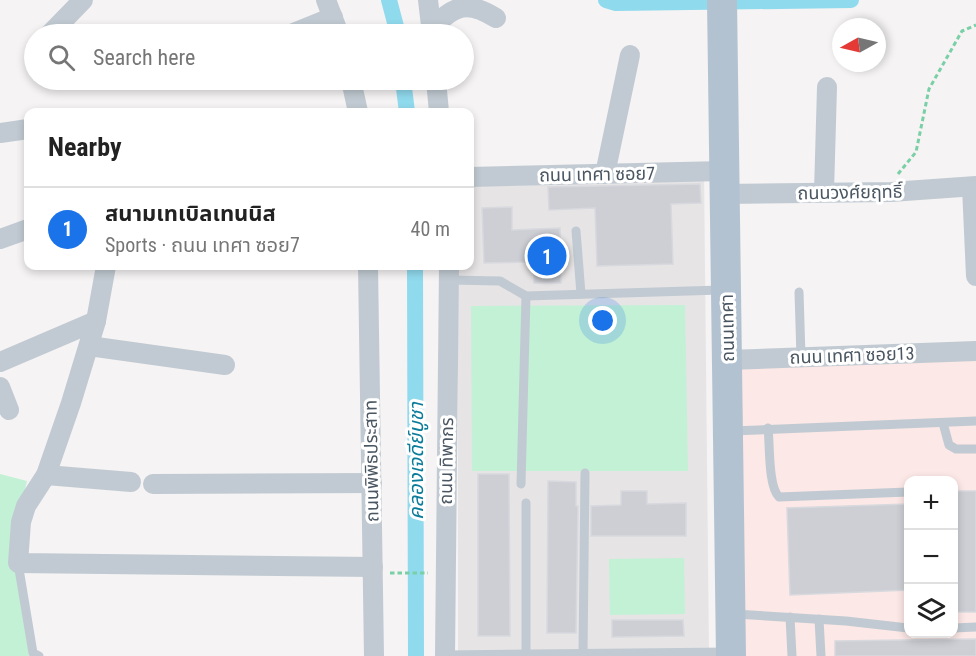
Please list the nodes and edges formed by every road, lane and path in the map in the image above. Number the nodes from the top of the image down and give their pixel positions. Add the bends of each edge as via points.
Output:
1 (83, 0) edge
2 (428, 0) edge
3 (722, 0) edge
4 (333, 17) edge
5 (496, 18) dead end
6 (60, 24) edge
7 (316, 24) edge
8 (431, 24) edge
9 (438, 24) edge
10 (976, 25) edge
11 (630, 55) dead end
12 (827, 87) dead end
13 (353, 90) edge
14 (437, 90) edge
15 (357, 108) edge
16 (439, 108) edge
17 (24, 130) edge
18 (0, 133) edge
19 (605, 174) junction
20 (474, 177) edge
21 (724, 183) junction
22 (974, 187) edge
23 (824, 192) junction
24 (891, 192) junction
25 (24, 230) edge
26 (576, 231) dead end
27 (0, 239) edge
28 (105, 270) edge
29 (368, 270) edge
30 (449, 273) edge
31 (976, 276) edge
32 (726, 290) junction
33 (799, 292) dead end
34 (581, 294) junction
35 (526, 296) junction
36 (96, 321) junction
37 (89, 346) junction
38 (976, 351) edge
39 (801, 357) junction
40 (728, 360) junction
41 (0, 363) edge
42 (225, 365) dead end
43 (0, 387) edge
44 (9, 410) dead end
45 (976, 421) edge
46 (943, 423) junction
47 (768, 428) junction
48 (729, 431) junction
49 (976, 449) edge
50 (585, 474) dead end
51 (46, 475) junction
52 (131, 482) dead end
53 (372, 483) junction
54 (153, 484) dead end
55 (521, 484) dead end
56 (904, 492) edge
57 (526, 503) dead end
58 (18, 563) junction
59 (378, 570) junction
60 (428, 573) dead end
61 (731, 614) junction
62 (790, 617) junction
63 (819, 619) junction
64 (976, 627) edge
65 (904, 628) edge
66 (958, 628) edge
67 (731, 654) edge
68 (445, 655) edge
69 (583, 655) edge
70 (608, 655) edge
71 (39, 656) edge
72 (374, 656) edge
73 (526, 656) edge
74 (792, 656) edge
75 (821, 656) edge

1 - 6 street
2 - 8 street
3 - 21 main road, ถนนเทศา
4 - 7 street
5 - 9 street via 480,8 465,6 445,15
10 - 24 path via 962,31 929,89 916,152 899,169
11 - 19 street
12 - 23 street
13 - 15 street
14 - 16 street
17 - 18 street
19 - 20 street, ถนน เทศา ซอย7
19 - 21 street, ถนน เทศา ซอย7
21 - 23 street, ถนนวงศ์ยฤทธิ์
21 - 32 main road, ถนนเทศา
22 - 24 street, ถนนวงศ์ยฤทธิ์
22 - 31 street
23 - 24 street, ถนนวงศ์ยฤทธิ์
25 - 27 street
26 - 34 lane
28 - 36 street
29 - 53 street, ถนนพิพิธประสาท
30 - 35 lane via 500,281
30 - 68 street, ถนน ทิพากร
32 - 34 lane
32 - 40 main road, ถนนเทศา
33 - 39 lane
34 - 35 lane
35 - 55 lane
36 - 37 street
36 - 41 street
37 - 42 street
37 - 51 street
38 - 39 street, ถนน เทศา ซอย13
39 - 40 street, ถนน เทศา ซอย13
40 - 48 main road, ถนนเทศา
43 - 44 street
45 - 46 lane
46 - 47 lane
46 - 49 lane via 949,445
47 - 48 lane
47 - 56 lane via 773,486 779,497
48 - 61 main road, ถนนเทศา
50 - 69 lane
51 - 52 street
51 - 58 street via 26,506
53 - 54 street
53 - 59 street, ถนนพิพิธประสาท
57 - 73 lane
58 - 59 street
58 - 71 lane via 28,632 33,653
59 - 60 path
59 - 72 street, ถนนพิพิธประสาท
61 - 62 lane
61 - 67 main road, ถนนเทศา
62 - 63 lane
62 - 74 lane
63 - 65 lane
63 - 75 lane
64 - 66 lane
67 - 70 lane
68 - 73 lane
69 - 70 lane
69 - 73 lane

